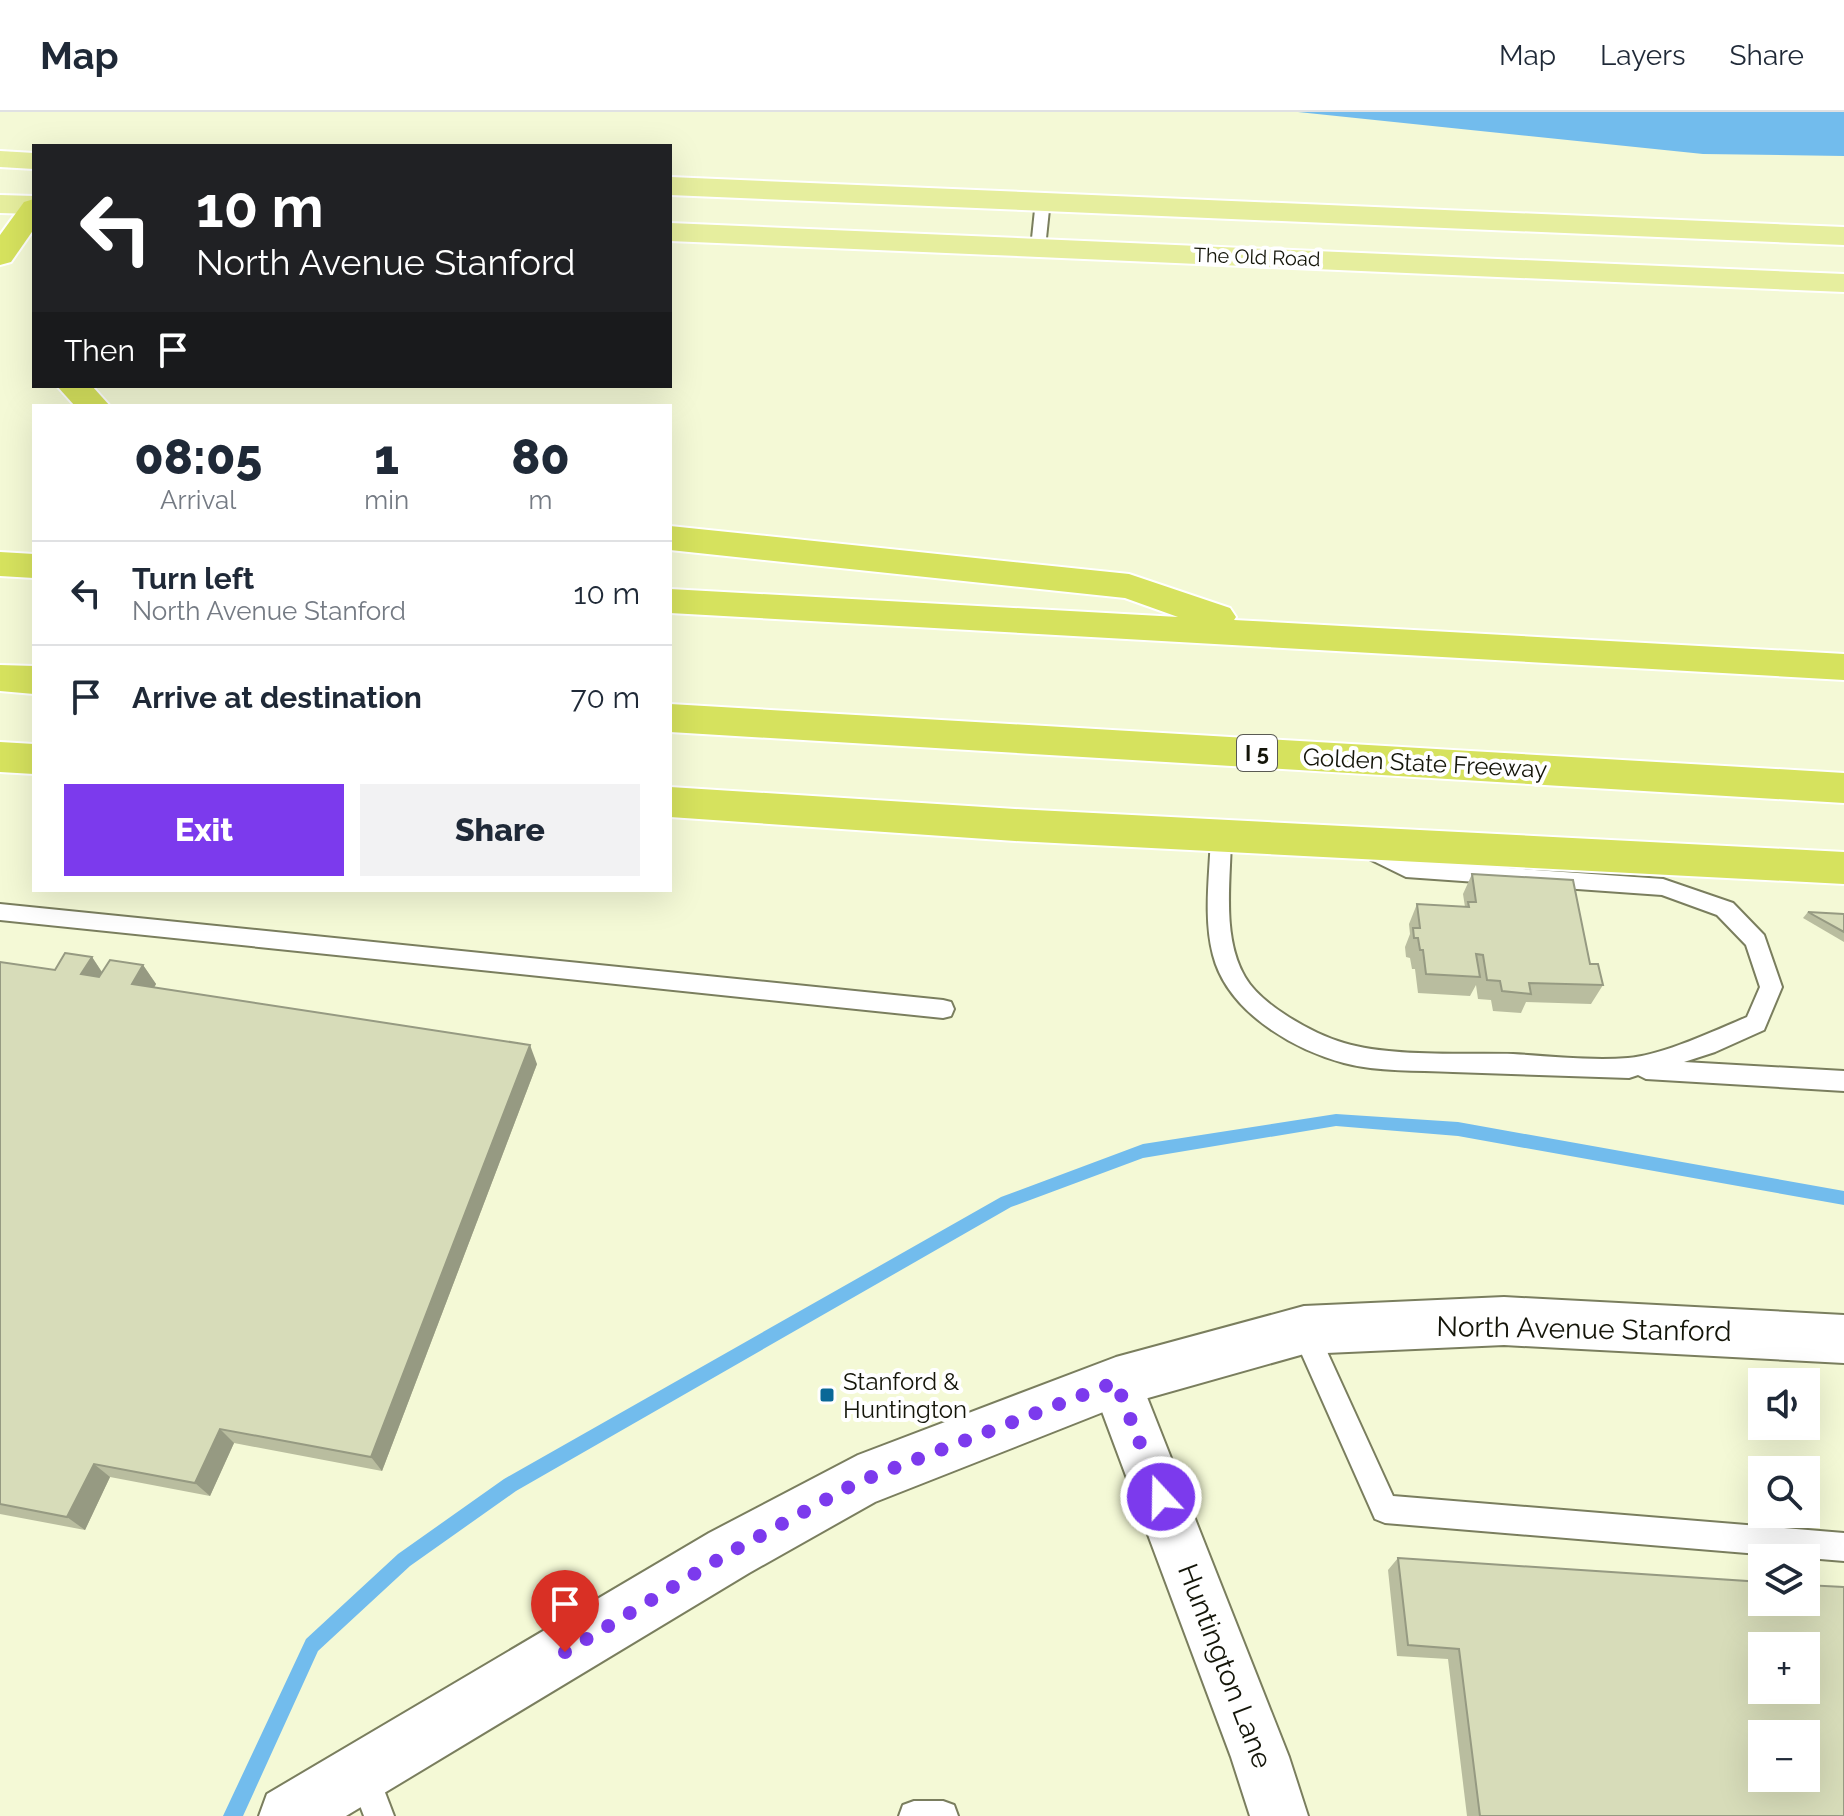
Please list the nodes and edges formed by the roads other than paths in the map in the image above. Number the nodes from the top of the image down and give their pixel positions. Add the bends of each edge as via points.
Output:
1 (0, 159) edge
2 (32, 161) edge
3 (672, 186) edge
4 (1043, 200) junction
5 (0, 204) edge
6 (32, 207) edge
7 (32, 210) edge
8 (672, 232) edge
9 (1844, 236) edge
10 (1038, 248) junction
11 (0, 256) edge
12 (1844, 283) edge
13 (75, 388) edge
14 (92, 404) edge
15 (672, 538) edge
16 (0, 564) edge
17 (32, 566) edge
18 (672, 601) edge
19 (1264, 634) junction
20 (1844, 667) edge
21 (0, 678) edge
22 (32, 680) edge
23 (672, 718) edge
24 (0, 757) edge
25 (32, 759) edge
26 (1844, 788) edge
27 (672, 802) edge
28 (1221, 834) junction
29 (1356, 842) junction
30 (1844, 868) edge
31 (0, 912) edge
32 (943, 1009) dead end
33 (1629, 1068) junction
34 (1844, 1081) edge
35 (1304, 1330) junction
36 (1844, 1339) edge
37 (1116, 1382) junction
38 (1844, 1547) edge
39 (370, 1794) edge
40 (289, 1816) edge
41 (914, 1816) edge
42 (943, 1816) edge
43 (1279, 1816) edge

1 - 2 main road
3 - 4 main road, The Old Road
4 - 9 main road, The Old Road
4 - 10 lane
5 - 6 main road
7 - 11 highway
8 - 10 main road, The Old Road
10 - 12 main road, The Old Road
13 - 14 highway
15 - 19 highway via 1129,586
16 - 17 highway
18 - 19 highway
19 - 20 highway
21 - 22 highway
23 - 26 highway, Golden State Freeway / I 5
24 - 25 highway
27 - 28 highway
28 - 29 highway
28 - 33 lane via 1219,921 1224,957 1238,986 1308,1040 1346,1054 1397,1060
29 - 30 highway
29 - 33 lane via 1406,869 1663,887 1725,909 1756,941 1771,987 1756,1023 1707,1045
31 - 32 lane
33 - 34 lane
35 - 36 street, North Avenue Stanford via 1504,1321
35 - 37 street, North Avenue Stanford
35 - 38 lane via 1385,1509
37 - 39 street, North Avenue Stanford via 858,1482 729,1553
37 - 43 street, Huntington Lane
39 - 40 street, North Avenue Stanford
41 - 42 lane

